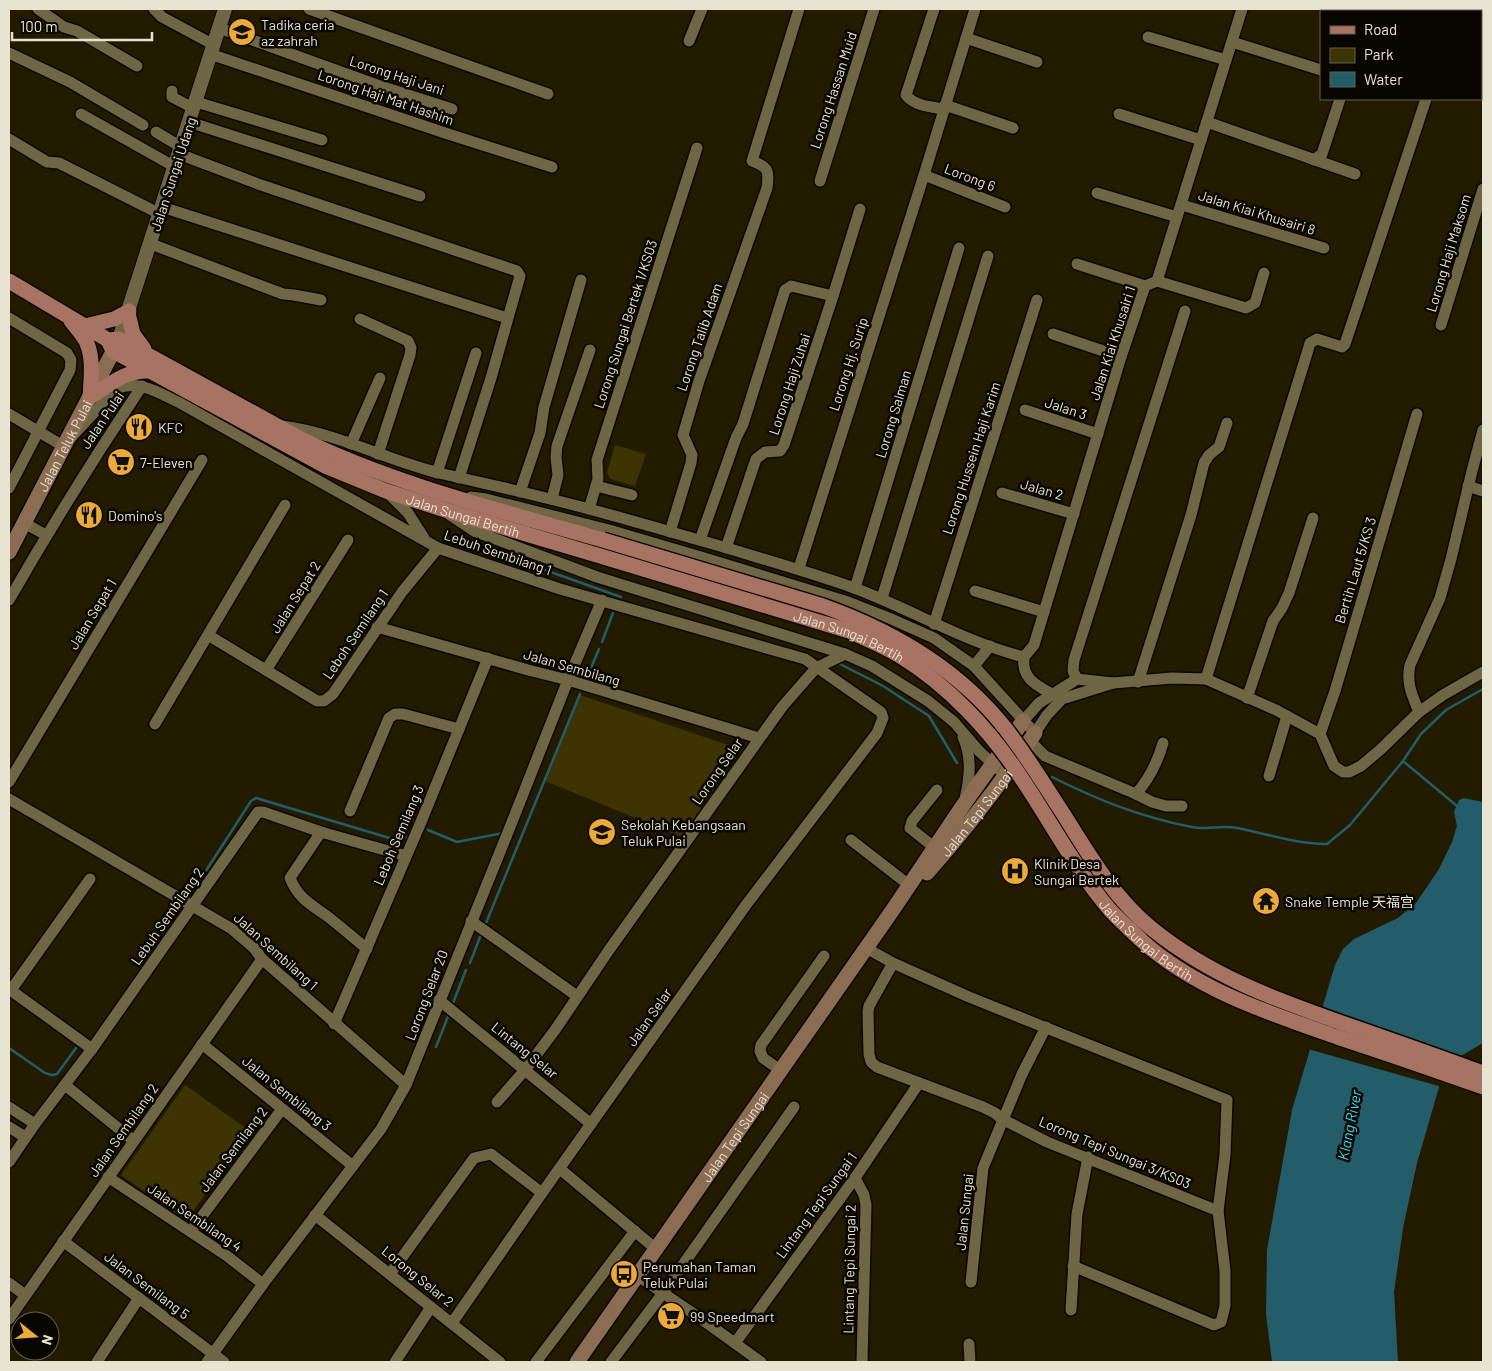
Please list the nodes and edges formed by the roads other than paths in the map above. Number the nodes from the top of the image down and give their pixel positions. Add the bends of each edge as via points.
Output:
1 (38, 9) edge
2 (154, 9) edge
3 (225, 9) edge
4 (309, 9) edge
5 (702, 9) edge
6 (799, 9) edge
7 (874, 9) edge
8 (934, 9) edge
9 (975, 9) edge
10 (1242, 9) edge
11 (218, 28) junction
12 (1148, 37) dead end
13 (966, 38) junction
14 (689, 41) dead end
15 (1232, 42) junction
16 (212, 50) junction
17 (9, 53) edge
18 (1226, 60) junction
19 (1037, 62) dead end
20 (137, 66) dead end
21 (1320, 70) edge
22 (172, 91) dead end
23 (548, 94) dead end
24 (1340, 100) edge
25 (1426, 100) edge
26 (944, 107) junction
27 (452, 109) dead end
28 (193, 111) junction
29 (81, 114) dead end
30 (1119, 114) dead end
31 (1207, 122) junction
32 (143, 125) dead end
33 (1012, 128) dead end
34 (156, 132) dead end
35 (9, 139) edge
36 (322, 140) dead end
37 (1201, 140) junction
38 (697, 148) dead end
39 (179, 156) junction
40 (1314, 160) junction
41 (552, 167) dead end
42 (925, 172) junction
43 (1355, 174) dead end
44 (820, 181) dead end
45 (1483, 189) edge
46 (1098, 193) dead end
47 (420, 196) dead end
48 (1182, 205) junction
49 (1005, 207) dead end
50 (860, 209) dead end
51 (161, 210) junction
52 (1177, 217) junction
53 (150, 244) junction
54 (959, 248) dead end
55 (1324, 248) dead end
56 (988, 256) dead end
57 (1076, 264) dead end
58 (1264, 272) dead end
59 (581, 280) dead end
60 (1157, 280) junction
61 (9, 281) edge
62 (1145, 286) junction
63 (834, 296) junction
64 (321, 300) dead end
65 (1036, 300) dead end
66 (1185, 311) dead end
67 (129, 312) junction
68 (67, 315) junction
69 (9, 318) edge
70 (507, 318) junction
71 (360, 319) dead end
72 (1441, 325) dead end
73 (84, 326) junction
74 (1053, 334) dead end
75 (113, 343) junction
76 (590, 350) dead end
77 (476, 353) dead end
78 (1121, 357) junction
79 (152, 365) junction
80 (380, 378) dead end
81 (142, 386) junction
82 (90, 396) junction
83 (1024, 410) dead end
84 (9, 414) edge
85 (1417, 414) dead end
86 (1227, 423) dead end
87 (275, 425) junction
88 (1483, 430) edge
89 (39, 431) junction
90 (1098, 434) junction
91 (351, 444) junction
92 (63, 446) junction
93 (378, 454) junction
94 (202, 460) dead end
95 (437, 472) junction
96 (459, 478) junction
97 (596, 486) junction
98 (1468, 486) junction
99 (9, 488) edge
100 (386, 491) junction
101 (1483, 491) edge
102 (520, 492) junction
103 (1002, 493) dead end
104 (447, 494) junction
105 (632, 495) dead end
106 (552, 499) junction
107 (285, 505) dead end
108 (442, 509) junction
109 (589, 509) junction
110 (1074, 514) junction
111 (1313, 518) dead end
112 (24, 522) junction
113 (670, 532) junction
114 (46, 535) junction
115 (425, 539) junction
116 (348, 540) dead end
117 (700, 540) junction
118 (438, 548) junction
119 (726, 548) junction
120 (9, 552) edge
121 (798, 568) junction
122 (855, 588) junction
123 (975, 591) dead end
124 (882, 598) junction
125 (9, 600) edge
126 (602, 600) junction
127 (1044, 612) junction
128 (934, 624) junction
129 (377, 627) junction
130 (208, 635) junction
131 (990, 646) junction
132 (845, 654) junction
133 (1024, 657) junction
134 (488, 658) junction
135 (974, 666) junction
136 (816, 668) junction
137 (266, 670) junction
138 (1483, 672) edge
139 (1206, 679) junction
140 (568, 680) junction
141 (1077, 680) junction
142 (1138, 682) junction
143 (1113, 683) junction
144 (1052, 694) junction
145 (1247, 698) junction
146 (1419, 712) junction
147 (1287, 716) junction
148 (954, 722) junction
149 (1023, 722) junction
150 (155, 724) dead end
151 (459, 729) junction
152 (877, 733) joint
153 (1320, 734) junction
154 (1032, 737) junction
155 (759, 738) junction
156 (1163, 743) dead end
157 (993, 763) junction
158 (1006, 776) junction
159 (1269, 776) dead end
160 (9, 782) edge
161 (937, 790) dead end
162 (1136, 794) junction
163 (9, 800) edge
164 (964, 804) junction
165 (1182, 806) dead end
166 (350, 811) dead end
167 (321, 832) junction
168 (851, 840) dead end
169 (934, 848) junction
170 (406, 856) junction
171 (90, 879) dead end
172 (909, 886) junction
173 (193, 905) junction
174 (892, 911) junction
175 (471, 921) junction
176 (866, 948) junction
177 (367, 949) junction
178 (824, 956) dead end
179 (262, 959) junction
180 (893, 963) junction
181 (10, 990) edge
182 (577, 996) junction
183 (439, 1000) junction
184 (334, 1024) junction
185 (1046, 1027) junction
186 (202, 1044) junction
187 (92, 1049) junction
188 (525, 1070) junction
189 (780, 1070) junction
190 (1483, 1073) edge
191 (919, 1083) junction
192 (65, 1085) junction
193 (406, 1085) junction
194 (1483, 1087) edge
195 (497, 1102) dead end
196 (9, 1107) edge
197 (794, 1107) dead end
198 (282, 1109) junction
199 (1002, 1119) junction
200 (35, 1124) junction
201 (591, 1124) junction
202 (9, 1127) edge
203 (25, 1137) junction
204 (134, 1140) junction
205 (1088, 1157) junction
206 (9, 1162) edge
207 (353, 1166) junction
208 (560, 1169) junction
209 (108, 1177) junction
210 (856, 1178) junction
211 (542, 1193) junction
212 (1218, 1211) junction
213 (315, 1215) junction
214 (190, 1231) junction
215 (635, 1231) junction
216 (63, 1241) junction
217 (656, 1249) junction
218 (1073, 1266) junction
219 (390, 1274) junction
220 (638, 1276) junction
221 (971, 1282) dead end
222 (9, 1283) edge
223 (263, 1284) junction
224 (663, 1293) junction
225 (25, 1295) junction
226 (139, 1298) junction
227 (431, 1307) junction
228 (1071, 1310) dead end
229 (9, 1319) edge
230 (452, 1323) junction
231 (735, 1343) junction
232 (969, 1344) dead end
233 (210, 1358) edge
234 (97, 1362) edge
235 (224, 1362) edge
236 (395, 1362) edge
237 (500, 1362) edge
238 (536, 1362) edge
239 (577, 1362) edge
240 (610, 1362) edge
241 (760, 1362) edge
242 (862, 1362) edge
243 (970, 1362) edge

1 - 20 street via 64,27 77,31
2 - 16 street, Lorong Haji Mat Hashim
3 - 11 street, Jalan Sungai Udang
4 - 23 street
5 - 14 street
6 - 113 street, Lorong Talib Adam via 752,161 766,168 767,188 704,365 684,435 692,455 691,463
7 - 44 street, Lorong Hassan Muid
8 - 26 street via 906,96 924,105
9 - 13 street, Lorong Hj. Surip
10 - 15 street, Jalan Kiai Khusairi 1
11 - 16 street, Jalan Sungai Udang
11 - 27 street, Lorong Haji Jani
12 - 18 street
13 - 19 street
13 - 26 street, Lorong Hj. Surip
15 - 18 street, Jalan Kiai Khusairi 1
15 - 21 street
16 - 28 street, Jalan Sungai Udang
16 - 41 street, Lorong Haji Mat Hashim via 445,133
17 - 32 street via 70,82
18 - 31 street, Jalan Kiai Khusairi 1
22 - 28 street via 172,97
24 - 40 street via 1322,154
25 - 139 street via 1345,344 1342,347 1317,340 1310,344
26 - 33 street
26 - 42 street, Lorong Hj. Surip
28 - 36 street
28 - 39 street, Jalan Sungai Udang
28 - 47 street
29 - 39 street
30 - 37 street
31 - 37 street, Jalan Kiai Khusairi 1
31 - 40 street
34 - 39 street
35 - 51 street via 47,162 59,163
37 - 48 street, Jalan Kiai Khusairi 1
38 - 97 street, Lorong Sungai Bertek 1/KS03 via 597,460
39 - 51 street, Jalan Sungai Udang
39 - 70 street via 517,271 520,276
40 - 43 street
42 - 49 street, Lorong 6
42 - 121 street, Lorong Hj. Surip
45 - 72 street, Lorong Haji Maksom
46 - 52 street
48 - 52 street, Jalan Kiai Khusairi 1
48 - 55 street, Jalan Kiai Khusairi 8
50 - 63 street, Lorong Haji Zuhai
51 - 53 street, Jalan Sungai Udang
51 - 70 street
52 - 60 street, Jalan Kiai Khusairi 1
53 - 64 street via 283,294
53 - 67 street, Jalan Sungai Udang
54 - 122 street, Lorong Salman
56 - 124 street
57 - 62 street
58 - 60 street via 1255,303 1246,308
59 - 102 street via 544,407 540,433
60 - 62 street, Jalan Kiai Khusairi 1
61 - 68 main road, Jalan Sungai Bertih
62 - 78 street, Jalan Kiai Khusairi 1
63 - 117 street via 792,286 785,290
63 - 119 street, Lorong Haji Zuhai via 784,445 780,451 765,452 756,459
65 - 128 street, Lorong Hussein Haji Karim
66 - 141 street via 1074,660 1073,671
67 - 73 main road
67 - 75 street, Jalan Sungai Udang
67 - 79 main road via 133,334
68 - 73 main road, Jalan Sungai Bertih
68 - 82 main road via 85,340 89,352
69 - 89 street via 67,352 71,360 70,370
70 - 96 street
71 - 93 street via 408,341 411,348
73 - 75 main road, Jalan Sungai Bertih
74 - 78 street
75 - 79 main road, Jalan Sungai Bertih
75 - 82 main road, Jalan Teluk Pulai
76 - 106 street via 557,446 558,475
77 - 95 street
78 - 90 street, Jalan Kiai Khusairi 1
79 - 82 main road via 126,374
79 - 87 main road, Jalan Sungai Bertih
79 - 100 main road, Jalan Sungai Bertih via 324,466
80 - 91 street
81 - 92 street, Lebuh Sembilang 1 via 126,384 116,389
81 - 114 street, Jalan Pulai
81 - 115 street, Lebuh Sembilang 1 via 180,403
82 - 92 main road, Jalan Teluk Pulai
83 - 90 street, Jalan 3
84 - 89 street
85 - 153 street, Bertih Laut 5/KS 3
86 - 142 street via 1218,446 1204,463 1191,515
87 - 91 street via 328,435
87 - 104 main road, Jalan Sungai Bertih via 331,454
88 - 98 street
89 - 92 street
89 - 99 street
90 - 110 street, Jalan Kiai Khusairi 1
91 - 93 street
92 - 112 main road, Jalan Teluk Pulai
93 - 95 street
94 - 160 street, Jalan Sepat 1
95 - 96 street
96 - 102 street
97 - 105 street
97 - 109 street, Lorong Sungai Bertek 1/KS03
98 - 101 street
98 - 146 street via 1440,598 1407,676
100 - 108 main road, Jalan Sungai Bertih
100 - 115 street via 408,513
102 - 106 street
103 - 110 street, Jalan 2
104 - 135 street via 486,499 609,530 848,602 934,638
104 - 190 main road, Jalan Sungai Bertih, bridge via 823,606 862,620 908,644 976,696 1005,728 1094,861 1122,899 1150,927 1193,958 1235,982
106 - 109 street
107 - 130 street
108 - 132 street via 474,531 598,577
108 - 194 main road, Jalan Sungai Bertih, bridge via 849,631 901,656 937,683 995,741 1110,910 1144,943 1188,974 1228,996 1279,1017
109 - 113 street
110 - 127 street, Jalan Kiai Khusairi 1
111 - 145 street via 1286,599 1273,621
112 - 114 street
112 - 120 main road, Jalan Teluk Pulai
113 - 117 street
114 - 125 street, Jalan Pulai
115 - 118 street, Lebuh Sembilang 1
116 - 137 street, Jalan Sepat 2
117 - 119 street
118 - 126 street, Lebuh Sembilang 1
118 - 129 street, Leboh Semilang 1
119 - 121 street
121 - 122 street
122 - 124 street
123 - 127 street
124 - 128 street
126 - 136 street, Lebuh Sembilang 1 via 805,659
126 - 140 street, Lorong Selar 20
127 - 133 street, Jalan Kiai Khusairi 1 via 1034,645
128 - 131 street
129 - 134 street, Jalan Sembilang
129 - 137 street, Leboh Semilang 1 via 334,694 324,701
130 - 137 street, Leboh Semilang 1
130 - 150 street
131 - 133 street
131 - 135 street
132 - 136 street, Lorong Selar
132 - 148 street via 903,684
133 - 144 street via 1022,668 1031,680
134 - 140 street, Jalan Sembilang
134 - 151 street, Leboh Semilang 3
135 - 149 street
136 - 152 street, Lebuh Sembilang 1 via 881,712 883,718
136 - 155 street, Lorong Selar
138 - 146 street
139 - 142 street
139 - 145 street
140 - 155 street, Jalan Sembilang
140 - 175 street, Lorong Selar 20
141 - 143 street
141 - 144 street
142 - 143 street
143 - 154 street via 1062,699
144 - 149 street via 1039,703
145 - 147 street
146 - 153 street via 1380,750 1349,772 1342,772 1334,766
147 - 153 street
147 - 159 street
148 - 157 street
148 - 164 street via 967,746 970,760 970,781
149 - 154 street
149 - 157 main road, Jalan Tepi Sungai
151 - 166 street via 403,714 389,718
151 - 170 street, Leboh Semilang 3
152 - 201 street, Jalan Selar via 746,905
154 - 158 main road, Jalan Tepi Sungai
154 - 162 street via 1045,756
155 - 182 street, Lorong Selar
156 - 162 street via 1158,760
157 - 158 street
157 - 164 main road, Jalan Tepi Sungai
158 - 174 main road, Jalan Tepi Sungai via 950,847
161 - 169 street, Jalan Tepi Sungai via 910,828
162 - 165 street via 1166,806
163 - 173 street, Jalan Sembilang 1
164 - 169 main road, Jalan Tepi Sungai
167 - 170 street, Lebuh Sembilang 2
167 - 173 street, Lebuh Sembilang 2 via 258,812
167 - 177 street via 290,878 303,900
168 - 172 street
169 - 172 main road, Jalan Tepi Sungai
170 - 177 street, Leboh Semilang 3
171 - 181 street
172 - 174 main road, Jalan Tepi Sungai
173 - 179 street, Jalan Sembilang 1 via 232,929
173 - 187 street, Lebuh Sembilang 2
174 - 176 main road, Jalan Tepi Sungai
175 - 182 street
175 - 183 street, Lorong Selar 20
176 - 180 street
176 - 189 main road, Jalan Tepi Sungai
177 - 184 street, Leboh Semilang 3
178 - 189 street via 761,1046 763,1058
179 - 184 street, Jalan Sembilang 1
179 - 186 street, Jalan Sembilang 2
180 - 185 street
180 - 191 street, Lorong Tepi Sungai 3/KS03 via 869,1006 869,1054 877,1067
181 - 187 street
182 - 188 street, Lorong Selar
183 - 188 street, Lintang Selar
183 - 193 street, Lorong Selar 20
184 - 193 street, Jalan Sembilang 1
185 - 199 street, Jalan Sungai
185 - 212 street via 1227,1100
186 - 198 street, Jalan Sembilang 3
186 - 204 street, Jalan Sembilang 2
187 - 192 street, Lebuh Sembilang 2
188 - 195 street, Lorong Selar
188 - 201 street, Lintang Selar
189 - 217 main road, Jalan Tepi Sungai
191 - 199 street, Lorong Tepi Sungai 3/KS03 via 983,1107
191 - 210 street, Lintang Tepi Sungai 1
192 - 200 street, Lebuh Sembilang 2
192 - 204 street
193 - 207 street, Lorong Selar 20 via 381,1129
196 - 200 street
197 - 224 street
198 - 207 street, Jalan Sembilang 3
198 - 214 street, Jalan Semilang 2
199 - 205 street, Lorong Tepi Sungai 3/KS03
199 - 221 street, Jalan Sungai via 983,1168
200 - 203 street, Lebuh Sembilang 2
201 - 208 street, Jalan Selar
202 - 203 street
203 - 206 street, Lebuh Sembilang 2
204 - 209 street, Jalan Sembilang 2
205 - 212 street, Lorong Tepi Sungai 3/KS03
205 - 218 street via 1077,1214
207 - 213 street, Lorong Selar 20
208 - 211 street, Jalan Selar
208 - 215 street
209 - 214 street, Jalan Sembilang 4
209 - 216 street, Jalan Sembilang 2
210 - 231 street, Lintang Tepi Sungai 1
210 - 242 street, Lintang Tepi Sungai 2 via 866,1205
211 - 219 street via 492,1154 474,1158
211 - 230 street, Jalan Selar
212 - 218 street via 1225,1306 1218,1324
213 - 219 street, Lorong Selar 2
213 - 223 street, Lorong Selar 20
214 - 223 street, Jalan Sembilang 4
215 - 217 street
215 - 238 street
216 - 225 street, Jalan Sembilang 2
216 - 226 street, Jalan Semilang 5
217 - 220 main road, Jalan Tepi Sungai
218 - 228 street
219 - 227 street, Lorong Selar 2
220 - 224 street
220 - 239 main road, Jalan Tepi Sungai
222 - 225 street
223 - 233 street, Lorong Selar 20
224 - 231 street
224 - 240 street
225 - 229 street, Jalan Sembilang 2
226 - 233 street, Jalan Semilang 5
226 - 234 street
227 - 230 street, Lorong Selar 2
227 - 236 street
230 - 237 street, Lorong Selar 2
231 - 241 street
232 - 243 street
233 - 235 street, Jalan Semilang 5

